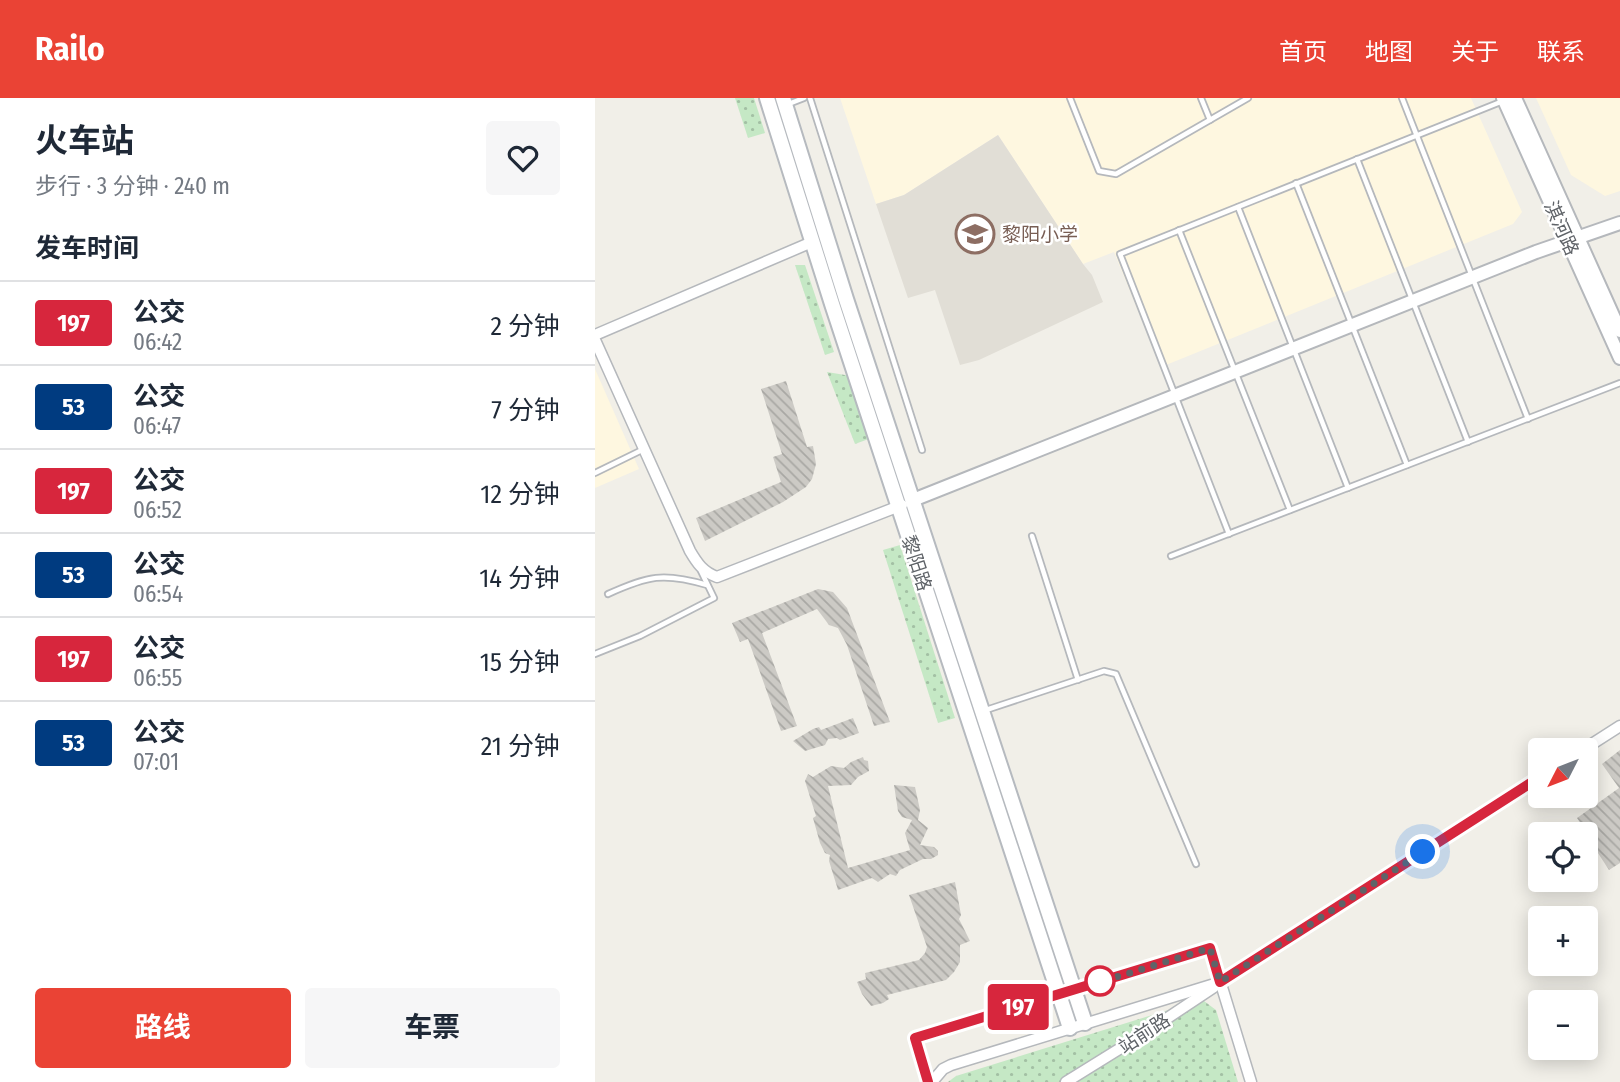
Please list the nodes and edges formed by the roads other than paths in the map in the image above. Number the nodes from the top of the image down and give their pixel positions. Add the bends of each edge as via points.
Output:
1 (767, 98) edge
2 (807, 98) edge
3 (1070, 98) edge
4 (1201, 98) edge
5 (1248, 98) edge
6 (1402, 98) edge
7 (1508, 99) edge
8 (784, 102) edge
9 (1210, 120) junction
10 (1416, 135) junction
11 (1357, 159) junction
12 (1296, 184) junction
13 (1238, 206) junction
14 (1620, 223) edge
15 (1179, 230) junction
16 (1573, 239) junction
17 (812, 242) junction
18 (1472, 277) junction
19 (1413, 301) junction
20 (1352, 325) junction
21 (1620, 331) edge
22 (595, 337) edge
23 (1294, 348) junction
24 (1620, 358) edge
25 (1235, 372) junction
26 (1620, 383) edge
27 (1175, 396) junction
28 (1528, 419) junction
29 (1468, 442) junction
30 (644, 449) junction
31 (922, 450) dead end
32 (1408, 465) junction
33 (595, 473) edge
34 (1348, 488) junction
35 (913, 500) junction
36 (898, 506) junction
37 (1290, 510) junction
38 (1229, 534) junction
39 (1032, 536) dead end
40 (1171, 556) dead end
41 (699, 567) junction
42 (708, 585) junction
43 (608, 594) dead end
44 (595, 654) edge
45 (1078, 680) junction
46 (982, 712) junction
47 (1620, 726) edge
48 (1598, 740) edge
49 (1528, 785) edge
50 (1196, 864) dead end
51 (1220, 982) junction
52 (1067, 992) junction
53 (1078, 1026) junction
54 (930, 1082) edge
55 (1066, 1082) edge
56 (1251, 1082) edge

1 - 17 main road, 黎阳路
2 - 8 lane
2 - 31 lane
3 - 9 lane via 1099,171 1108,174 1116,174
4 - 9 lane
5 - 9 lane
6 - 10 lane
7 - 10 lane
7 - 16 street, 淇河路
8 - 35 main road, 黎阳路
10 - 11 lane
10 - 18 lane
11 - 12 lane
11 - 19 lane
12 - 13 lane
12 - 20 lane
13 - 15 lane
13 - 23 lane
14 - 16 street
15 - 25 lane
15 - 27 lane via 1120,254
16 - 18 street
16 - 21 street, 淇河路
16 - 24 street, 淇河路
17 - 22 street
17 - 36 main road, 黎阳路
18 - 19 street
18 - 28 lane
19 - 20 street
19 - 29 lane
20 - 23 street
20 - 32 lane
22 - 30 street
23 - 25 street
23 - 34 lane
25 - 27 street
25 - 37 lane
26 - 28 lane
27 - 35 street
27 - 38 lane
28 - 29 lane
29 - 32 lane
30 - 33 lane
30 - 41 street
32 - 34 lane
34 - 37 lane
35 - 36 street
35 - 46 main road, 黎阳路
36 - 41 street via 717,577
36 - 52 main road, 黎阳路
37 - 38 lane
38 - 40 lane
39 - 45 lane
41 - 42 lane
42 - 43 lane via 660,576
42 - 44 lane via 714,598
45 - 46 lane
45 - 50 lane via 1104,671 1116,674
46 - 52 main road, 黎阳路
47 - 48 street
49 - 51 street
51 - 52 street via 1210,948
51 - 53 street
51 - 55 street, 站前路
51 - 56 street
52 - 53 main road, 黎阳路
52 - 54 street via 915,1038
53 - 54 street via 951,1065

